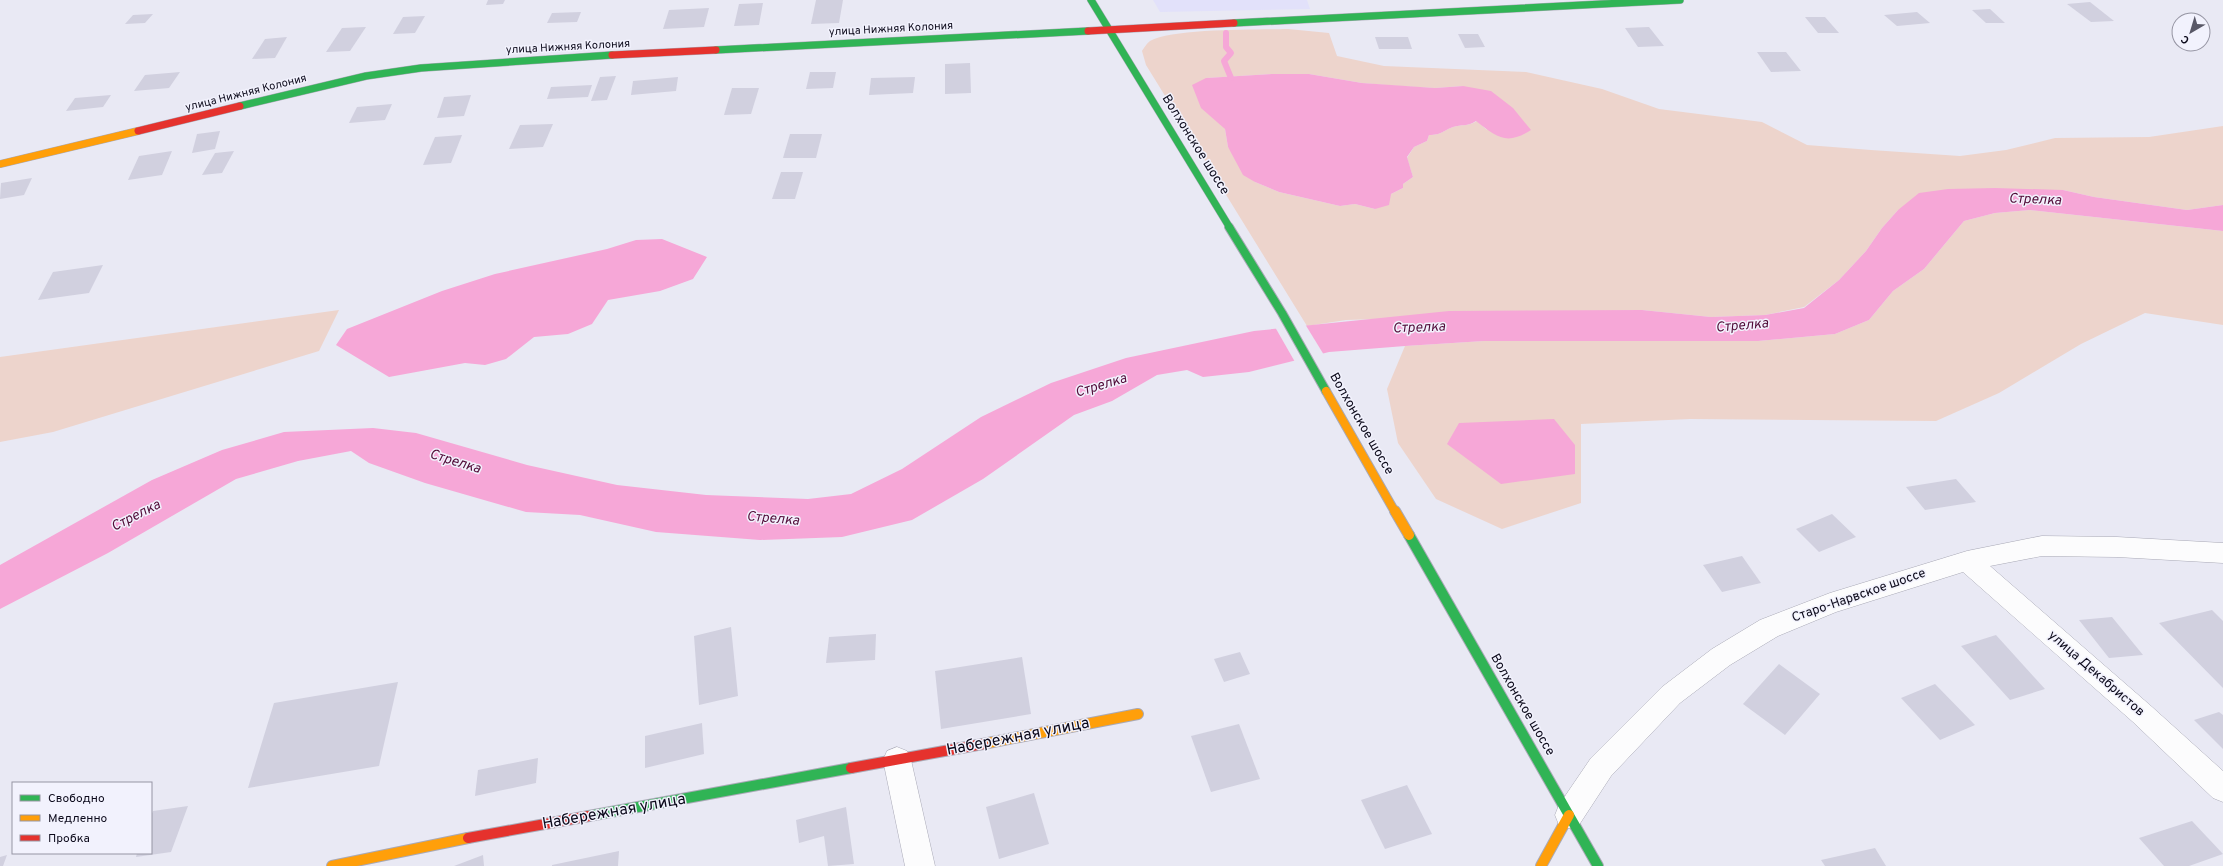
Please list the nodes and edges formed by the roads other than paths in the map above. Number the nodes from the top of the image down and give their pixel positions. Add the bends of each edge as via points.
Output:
1 (1092, 0) edge
2 (1680, 0) edge
3 (1109, 30) junction
4 (0, 164) edge
5 (2223, 553) edge
6 (1967, 561) junction
7 (1138, 714) dead end
8 (897, 760) junction
9 (2223, 789) edge
10 (1569, 814) junction
11 (332, 866) edge
12 (920, 866) edge
13 (1541, 866) edge
14 (1598, 866) edge

1 - 3 main road, Волхонское шоссе
2 - 3 main road, улица Нижняя Колония
3 - 4 main road, улица Нижняя Колония via 562,58 398,70 351,79
3 - 10 main road, Волхонское шоссе via 1282,313
5 - 6 street, Старо-Нарвское шоссе via 2042,546
6 - 9 street, улица Декабристов via 2142,714
6 - 10 street, Старо-Нарвское шоссе via 1830,603 1769,628 1721,657 1671,694 1606,762
7 - 8 main road, Набережная улица
8 - 11 main road, Набережная улица via 440,843
8 - 12 street
10 - 13 main road
10 - 14 main road, Волхонское шоссе

